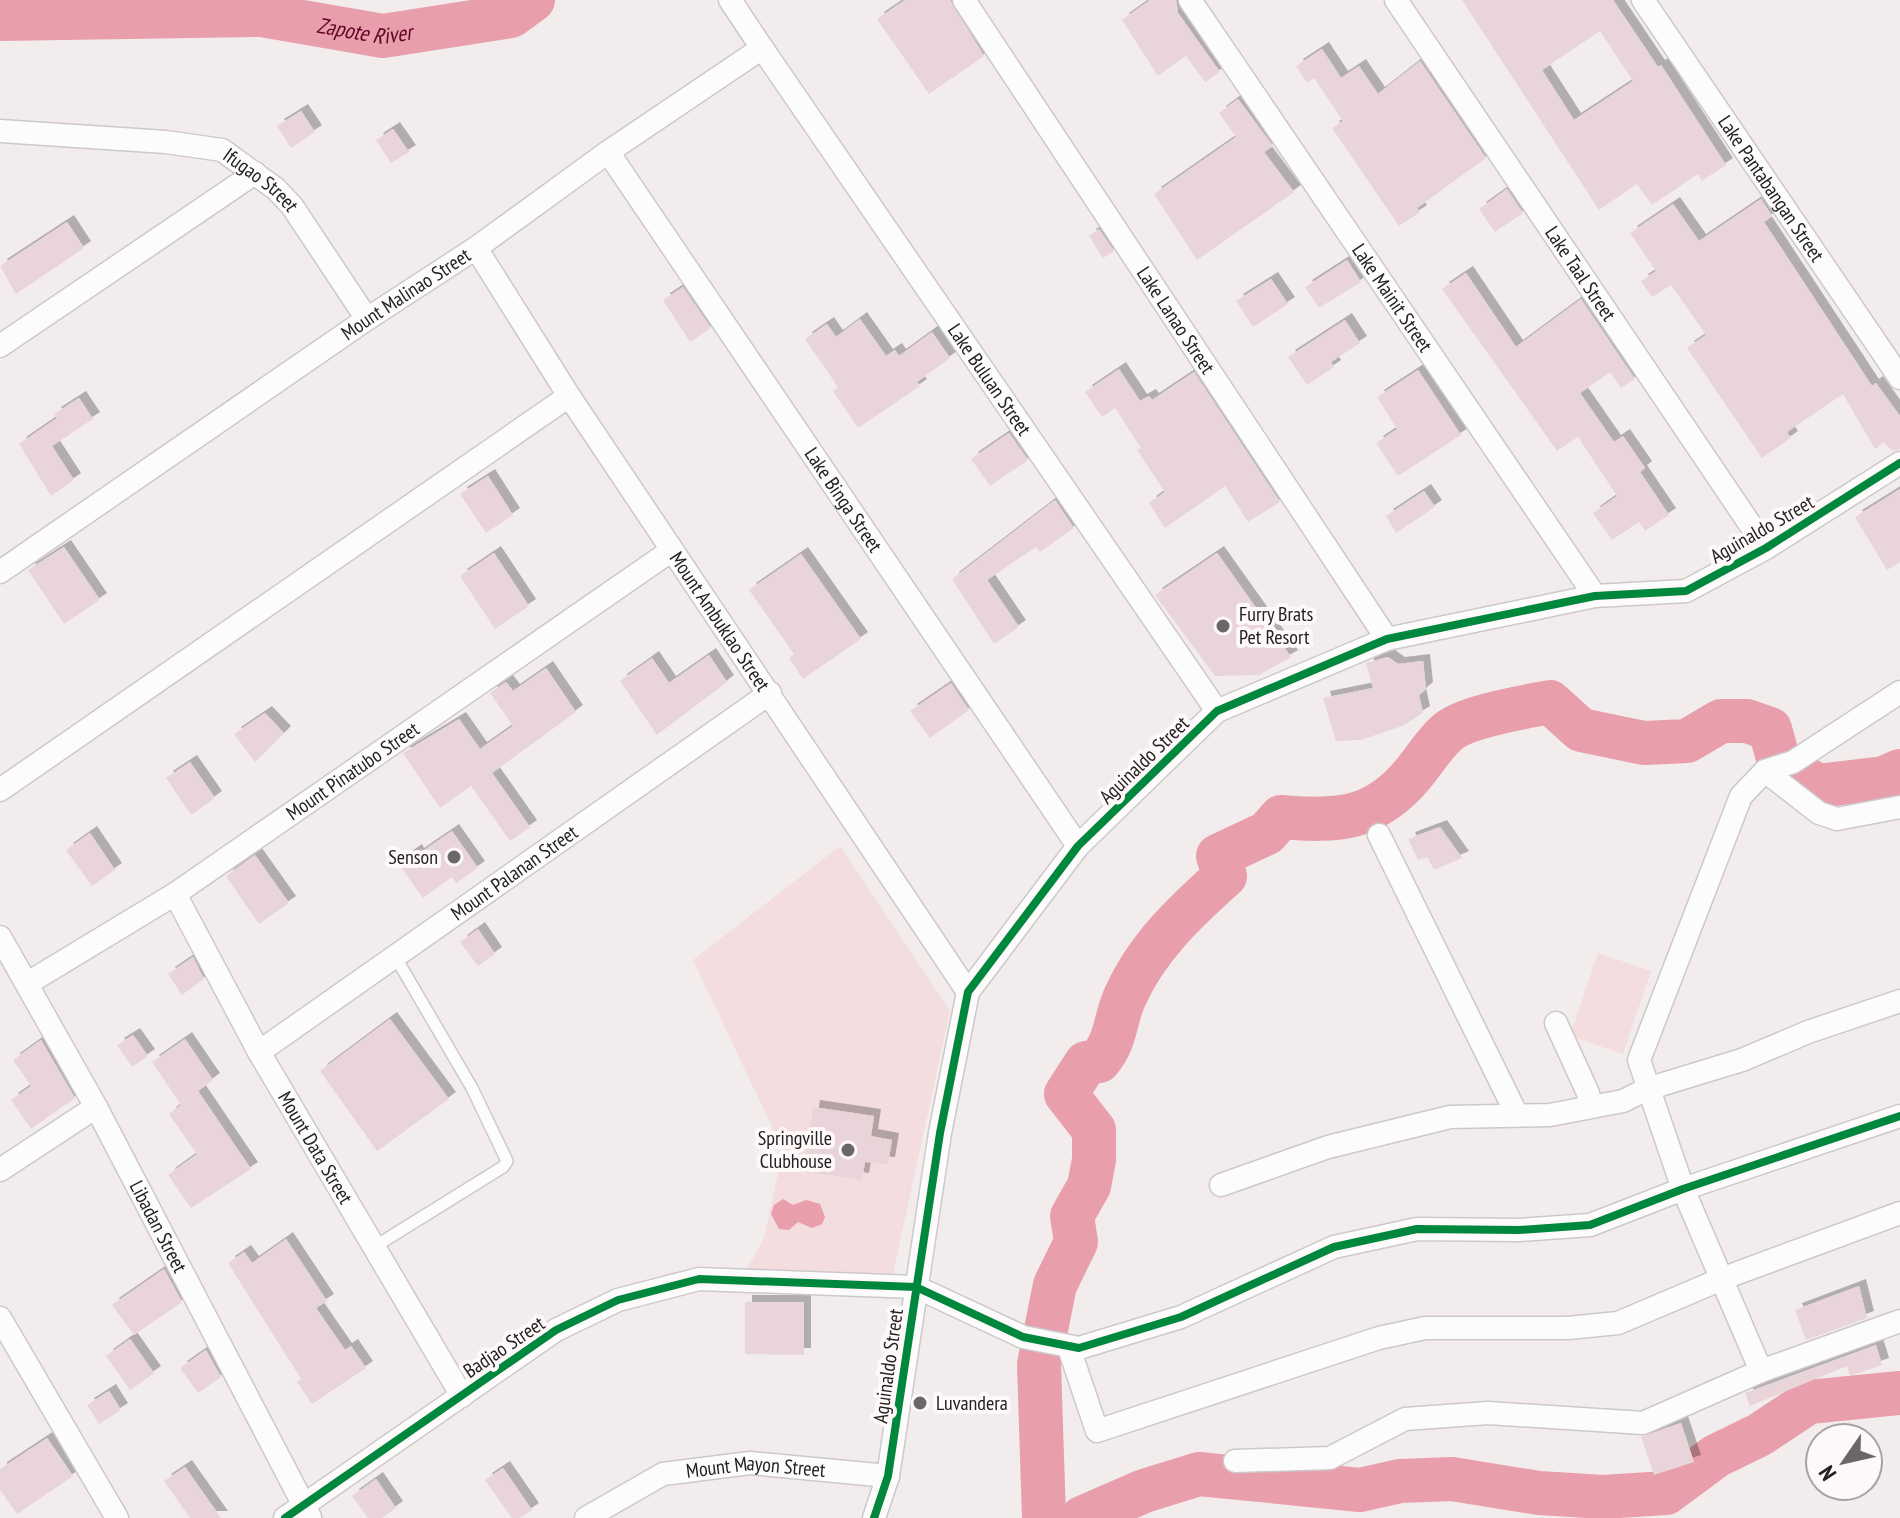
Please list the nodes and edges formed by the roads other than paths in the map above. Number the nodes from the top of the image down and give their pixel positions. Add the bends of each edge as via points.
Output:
1 (730, 0) edge
2 (964, 0) edge
3 (1190, 0) edge
4 (1396, 0) edge
5 (1643, 0) edge
6 (762, 48) junction
7 (0, 131) edge
8 (608, 152) junction
9 (255, 173) junction
10 (476, 248) junction
11 (367, 319) junction
12 (0, 346) edge
13 (1900, 378) edge
14 (569, 396) junction
15 (1900, 463) edge
16 (1766, 548) junction
17 (672, 550) junction
18 (0, 572) edge
19 (1595, 596) junction
20 (1387, 639) junction
21 (1900, 692) edge
22 (770, 693) junction
23 (1217, 711) junction
24 (1778, 767) junction
25 (0, 790) edge
26 (1900, 807) edge
27 (1379, 835) dead end
28 (1078, 846) junction
29 (175, 894) junction
30 (0, 937) edge
31 (396, 958) junction
32 (28, 983) junction
33 (968, 992) junction
34 (1900, 1001) edge
35 (1556, 1023) dead end
36 (259, 1052) junction
37 (1647, 1089) junction
38 (1590, 1106) junction
39 (96, 1107) junction
40 (1517, 1115) junction
41 (1900, 1116) edge
42 (0, 1170) edge
43 (1221, 1185) dead end
44 (1683, 1189) junction
45 (1900, 1213) edge
46 (374, 1247) junction
47 (1724, 1278) junction
48 (916, 1287) junction
49 (0, 1318) edge
50 (1900, 1321) edge
51 (1062, 1347) junction
52 (1761, 1371) junction
53 (462, 1396) junction
54 (1235, 1461) dead end
55 (888, 1476) junction
56 (299, 1514) edge
57 (117, 1518) edge
58 (586, 1518) edge
59 (874, 1518) edge

1 - 6 street
2 - 20 street, Lake Lanao Street
3 - 19 street, Lake Mainit Street
4 - 16 street, Lake Taal Street
5 - 13 street, Lake Pantabangan Street
6 - 8 street, Mount Malinao Street
6 - 23 street, Lake Buluan Street
7 - 9 street, Ifugao Street via 222,150
8 - 10 street, Mount Malinao Street
8 - 28 street, Lake Binga Street
9 - 11 street, Ifugao Street via 292,206
9 - 12 street
10 - 11 street, Mount Malinao Street
10 - 14 street, Mount Ambuklao Street
11 - 18 street, Mount Malinao Street
14 - 17 street, Mount Ambuklao Street
14 - 25 street
15 - 16 street, Aguinaldo Street
16 - 19 street, Aguinaldo Street via 1686,591
17 - 22 street, Mount Ambuklao Street
17 - 29 street, Mount Pinatubo Street
19 - 20 street, Aguinaldo Street
20 - 23 street, Aguinaldo Street
21 - 24 street
22 - 31 street, Mount Palanan Street
22 - 33 street, Mount Ambuklao Street
23 - 28 street, Aguinaldo Street
24 - 26 street via 1819,813 1837,819
24 - 37 street via 1751,784 1734,810 1639,1060
27 - 40 street
28 - 33 street, Aguinaldo Street
29 - 32 street, Mount Pinatubo Street
29 - 36 street, Mount Data Street
30 - 32 street, Libadan Street
31 - 36 street, Mount Palanan Street
31 - 46 lane via 472,1088 507,1161
32 - 39 street, Libadan Street
33 - 48 street, Aguinaldo Street
34 - 37 street
35 - 38 street
36 - 46 street, Mount Data Street
37 - 38 street via 1623,1101
37 - 44 street
38 - 40 street via 1550,1115
39 - 42 street
39 - 56 street, Libadan Street
40 - 43 street via 1450,1117 1328,1147
41 - 44 street
44 - 47 street
44 - 51 street via 1590,1225 1417,1229 1334,1247 1181,1317
45 - 47 street
46 - 53 street, Mount Data Street
47 - 51 street via 1618,1323 1425,1328 1379,1338 1097,1431
47 - 52 street
48 - 51 street via 1023,1337
48 - 53 street, Badjao Street via 699,1279 606,1306 556,1330
48 - 55 street, Aguinaldo Street
49 - 57 street
50 - 52 street
52 - 54 street via 1643,1423 1488,1413 1405,1419 1330,1458
53 - 56 street, Badjao Street
55 - 58 street, Mount Mayon Street via 750,1463 663,1474
55 - 59 street, Aguinaldo Street

